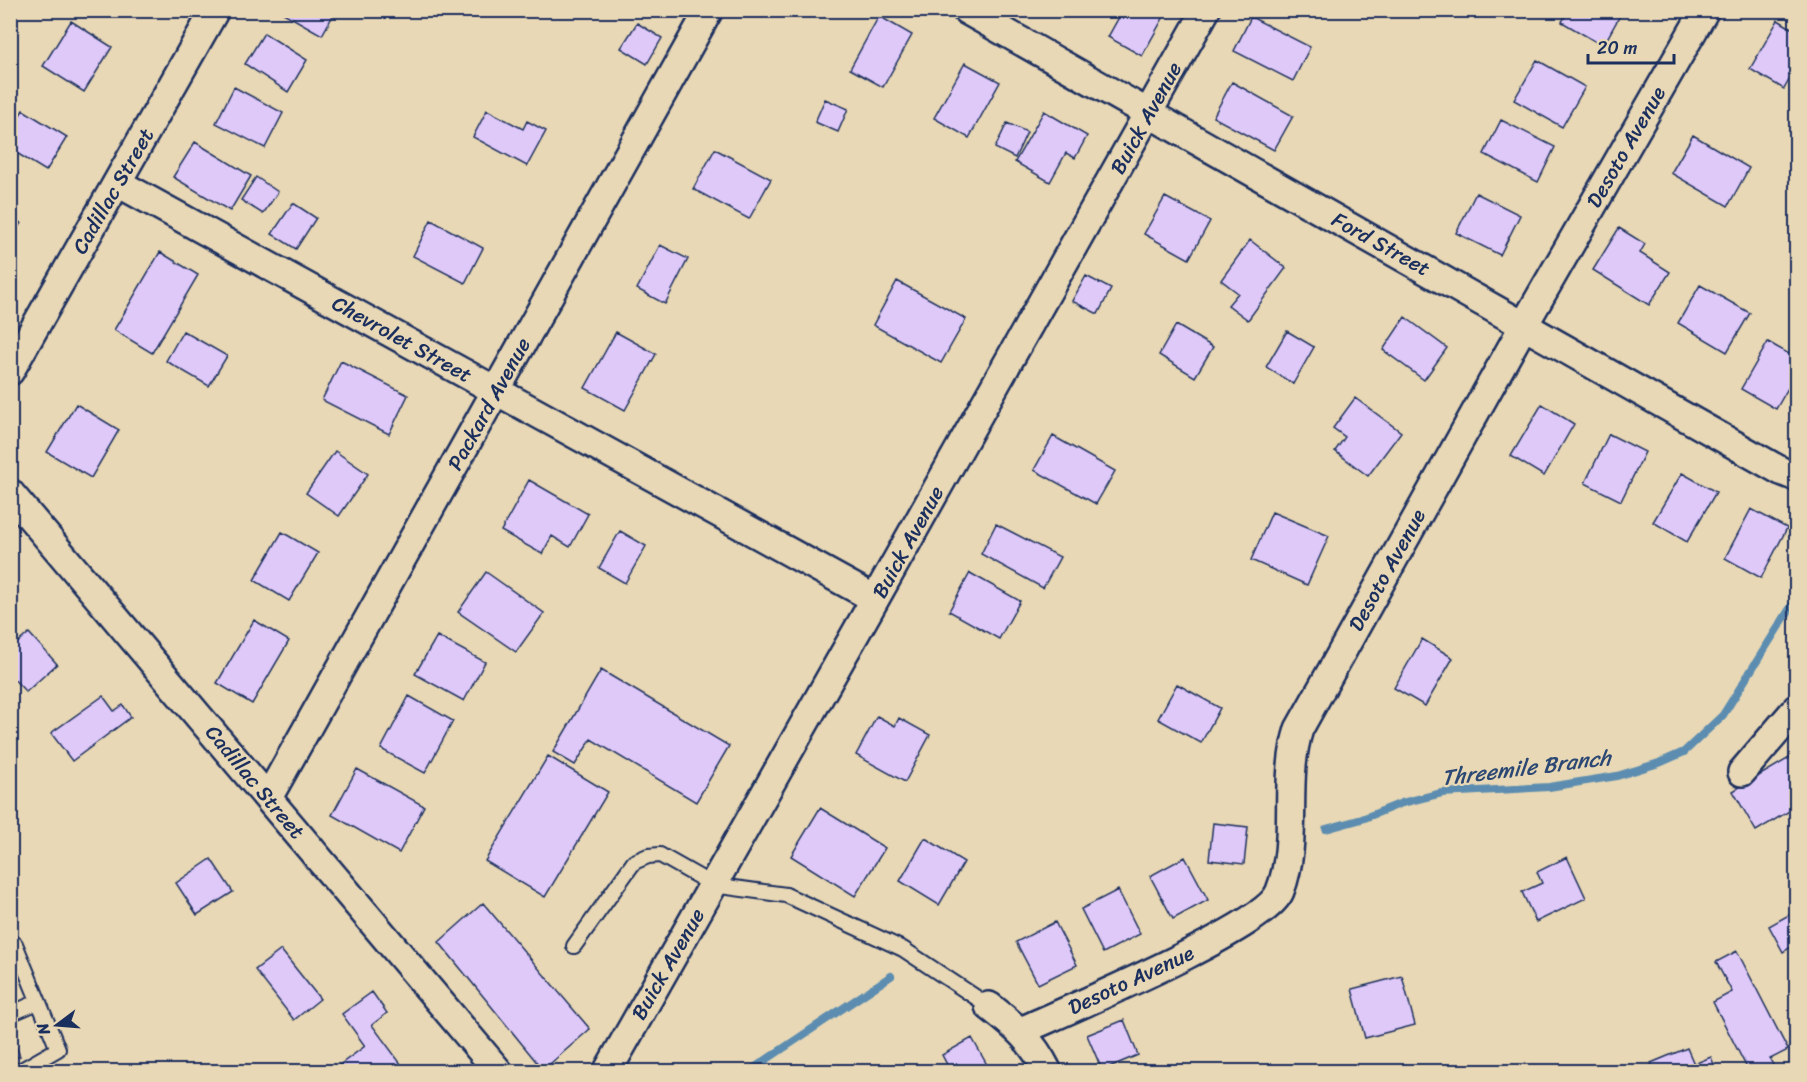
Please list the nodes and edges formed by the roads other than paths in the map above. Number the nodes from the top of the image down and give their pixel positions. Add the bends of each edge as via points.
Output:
1 (215, 10) edge
2 (709, 10) edge
3 (966, 10) edge
4 (1206, 10) edge
5 (1705, 10) edge
6 (1149, 113) junction
7 (118, 183) junction
8 (1524, 325) junction
9 (10, 371) edge
10 (497, 391) junction
11 (1797, 477) edge
12 (10, 493) edge
13 (875, 599) junction
14 (1797, 709) edge
15 (1742, 772) dead end
16 (268, 798) junction
17 (713, 885) junction
18 (13, 945) edge
19 (574, 946) dead end
20 (39, 1002) junction
21 (989, 1005) joint
22 (10, 1014) edge
23 (1021, 1031) junction
24 (18, 1071) edge
25 (499, 1071) edge
26 (607, 1071) edge
27 (1048, 1071) edge

1 - 7 street, Cadillac Street
2 - 10 street, Packard Avenue
3 - 6 street, Ford Street
4 - 6 street, Buick Avenue
5 - 8 street, Desoto Avenue
6 - 8 street, Ford Street
6 - 13 street, Buick Avenue
7 - 9 street, Cadillac Street
7 - 10 street, Chevrolet Street
8 - 11 street, Ford Street
8 - 23 street, Desoto Avenue via 1299,729 1290,782 1291,844 1280,893 1266,908 1203,948
10 - 13 street, Chevrolet Street
10 - 16 street, Packard Avenue
12 - 16 street, Cadillac Street
13 - 17 street, Buick Avenue
14 - 15 street
16 - 25 street, Cadillac Street
17 - 19 lane via 660,855 634,862
17 - 21 lane via 786,895 903,949
17 - 26 street, Buick Avenue
18 - 20 lane
20 - 22 lane
20 - 24 lane via 58,1049
21 - 23 street
23 - 27 street

